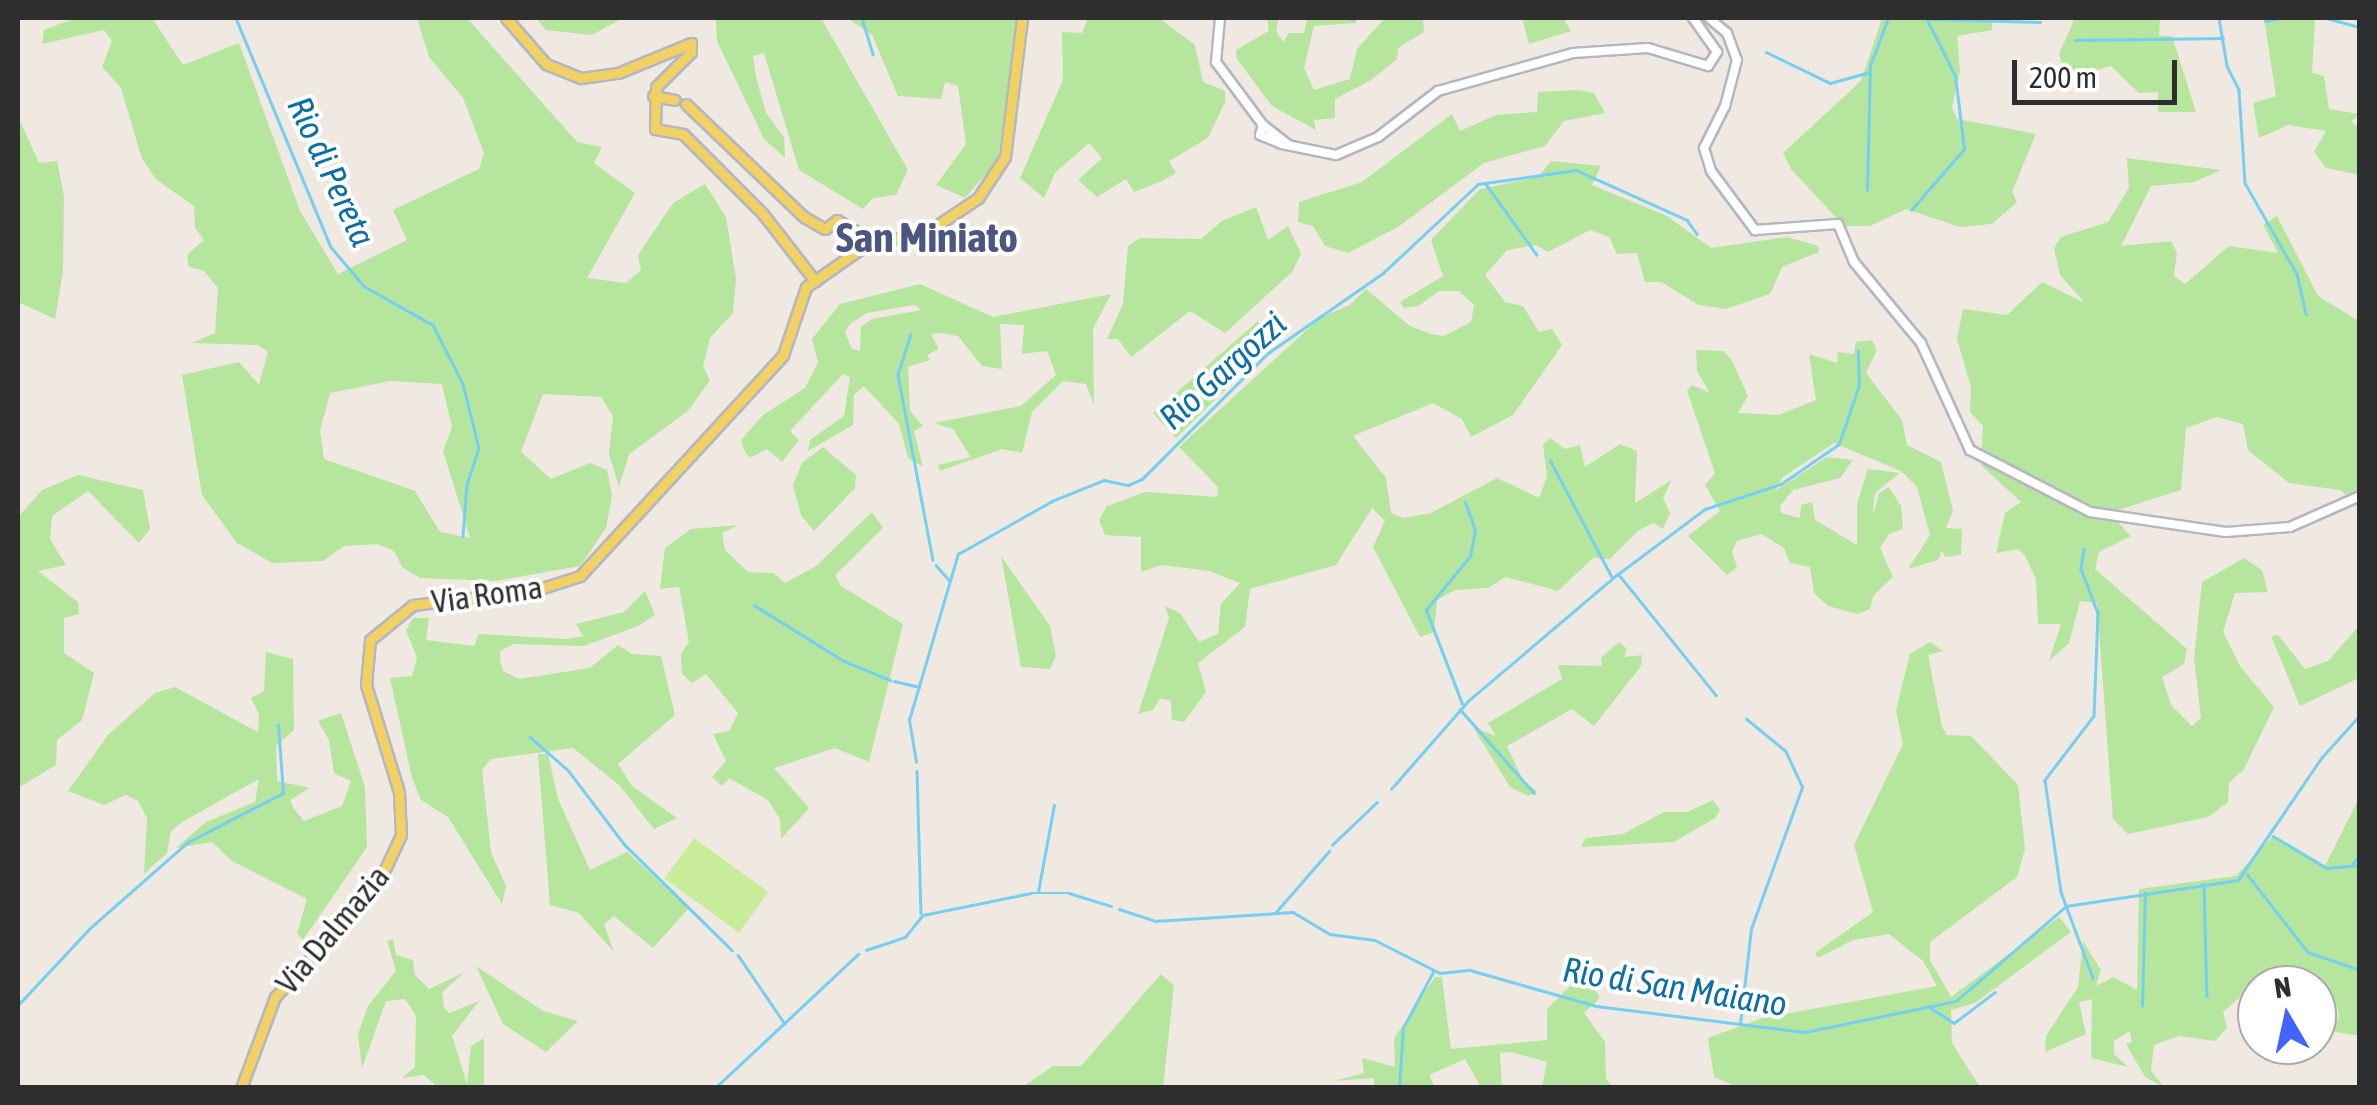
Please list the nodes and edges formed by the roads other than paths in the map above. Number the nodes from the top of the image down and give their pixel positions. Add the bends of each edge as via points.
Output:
1 (506, 18) edge
2 (1022, 18) edge
3 (1220, 18) edge
4 (1693, 18) edge
5 (1709, 18) edge
6 (653, 96) junction
7 (872, 241) junction
8 (815, 282) junction
9 (2360, 496) edge
10 (404, 608) joint
11 (242, 1088) edge

1 - 6 main road via 546,64 581,78 608,76 691,43 691,52
2 - 7 main road via 1002,168 978,198 921,236
3 - 4 street via 1216,62 1263,125 1260,135 1323,156 1378,137 1427,96 1573,53 1648,48 1708,66 1717,52
5 - 9 street via 1732,42 1736,60 1726,106 1704,148 1711,171 1755,230 1838,224 1850,256 1921,342 1970,450 2090,512 2231,532 2290,527
6 - 7 main road via 681,102 825,229 837,220
6 - 8 main road via 655,128 683,134 763,214
7 - 8 main road
8 - 10 main road, Via Roma via 800,296 787,346 768,370 571,581
10 - 11 main road, Via Dalmazia via 370,640 364,670 403,812 394,856 378,886 275,997

